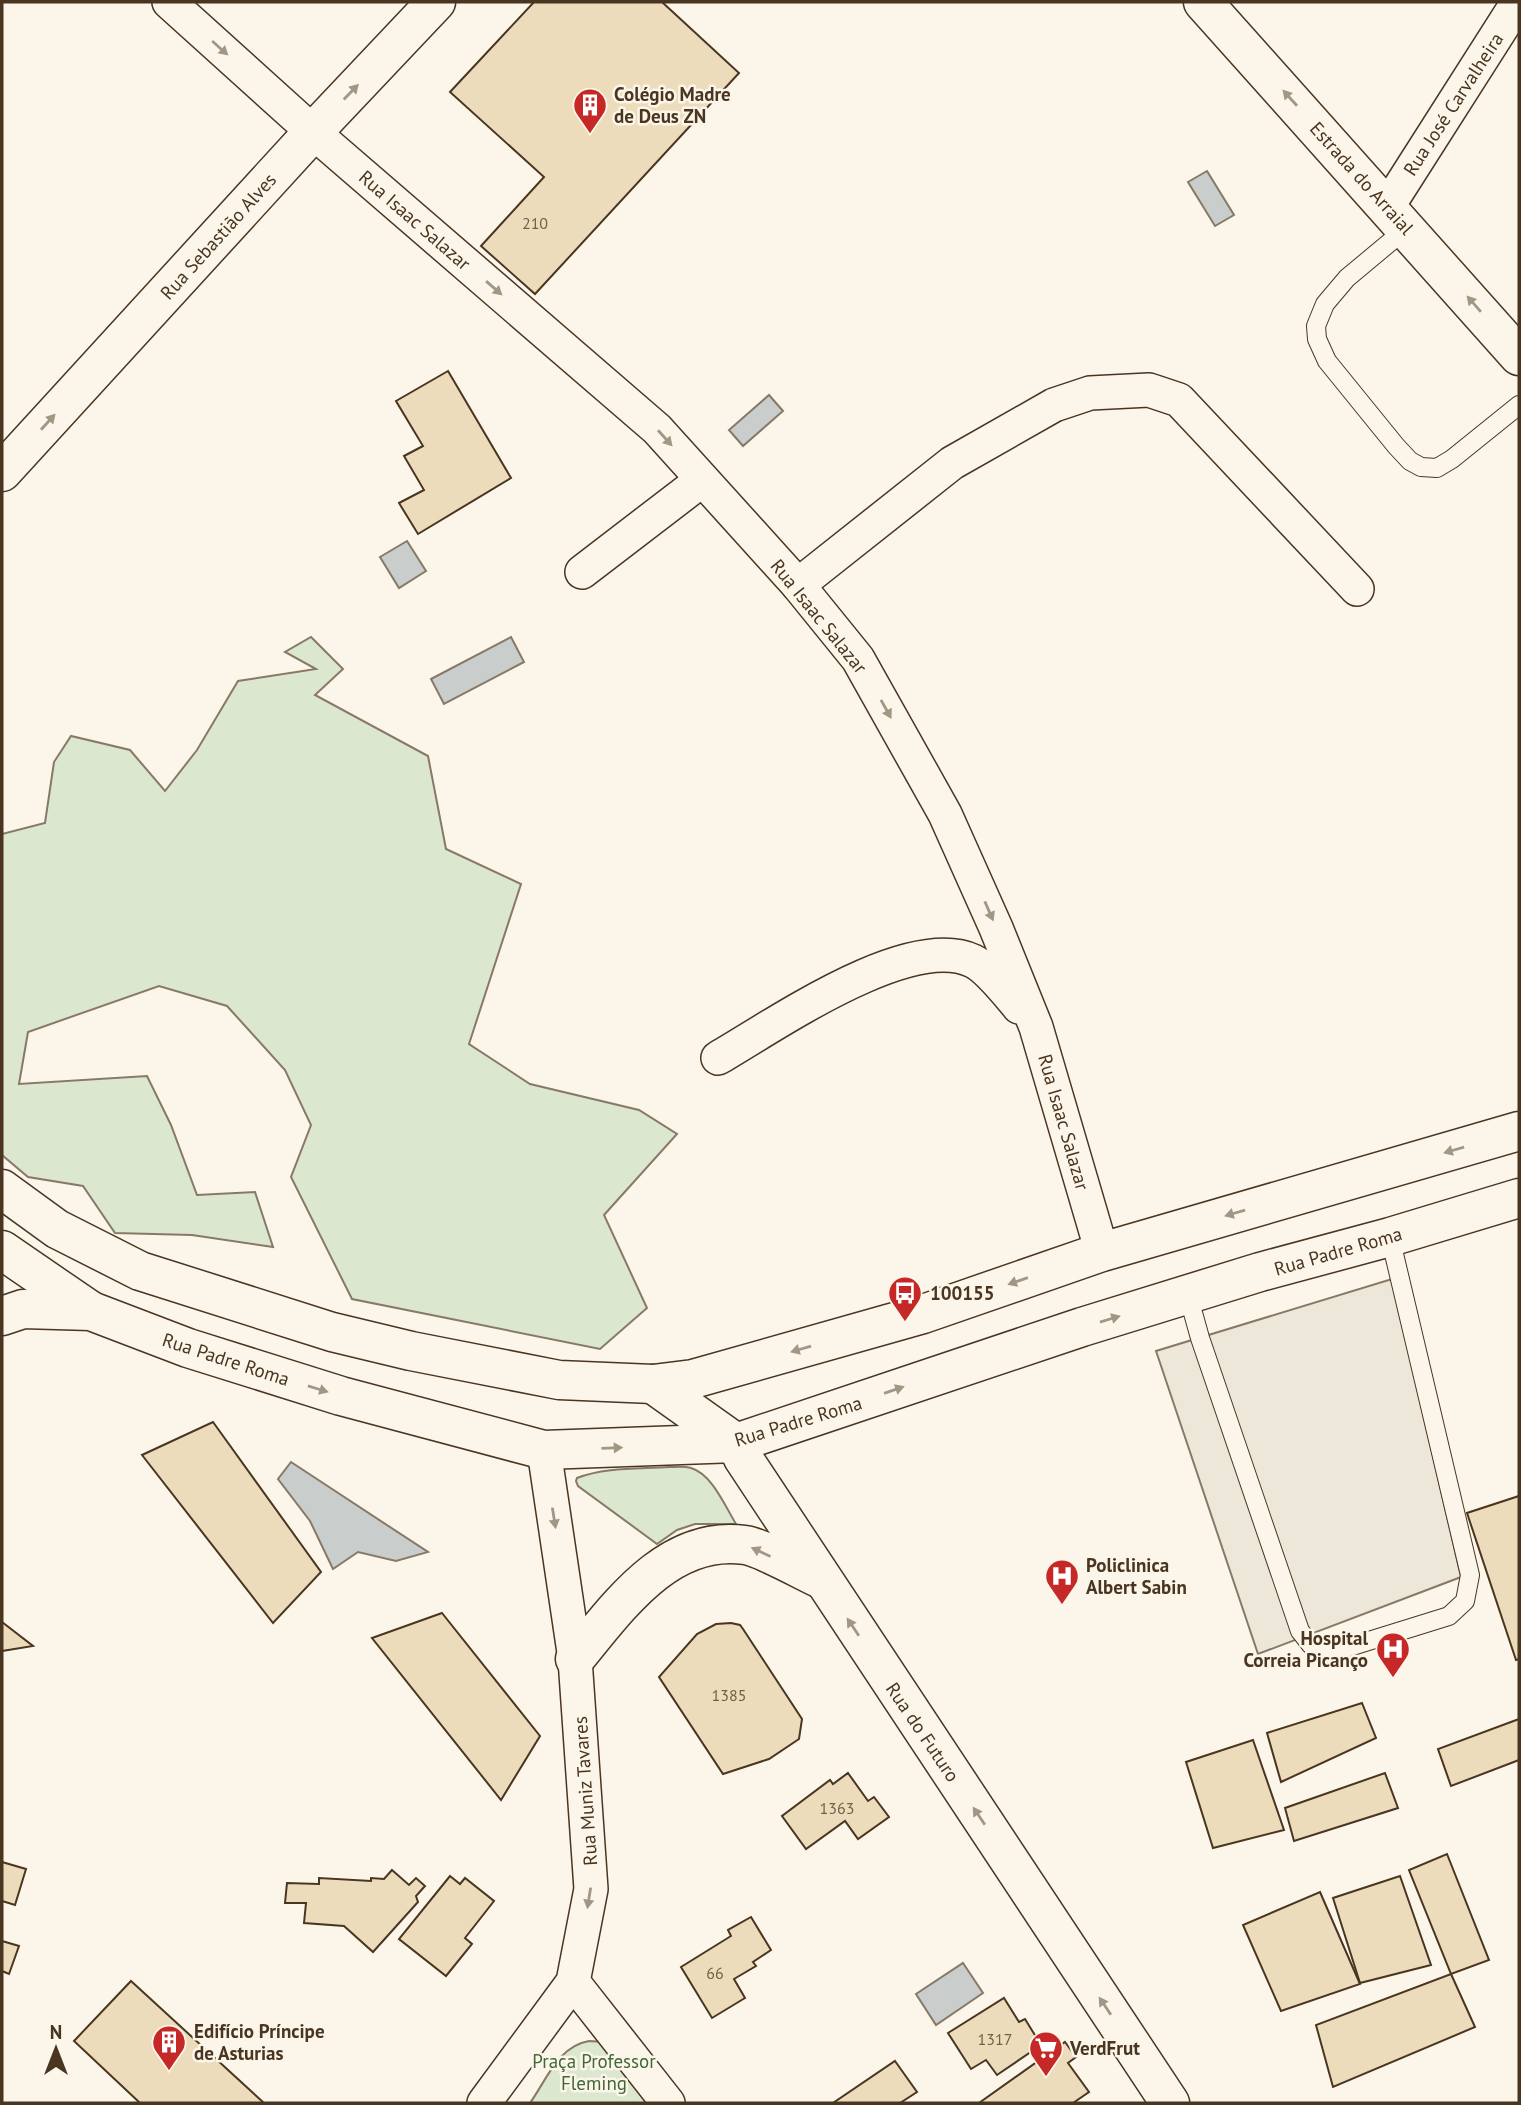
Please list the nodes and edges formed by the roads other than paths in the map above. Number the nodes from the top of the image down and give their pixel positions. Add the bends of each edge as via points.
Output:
1 (170, 2) edge
2 (436, 2) edge
3 (1203, 2) edge
4 (1518, 2) edge
5 (313, 132) junction
6 (1398, 217) junction
7 (1519, 355) edge
8 (1519, 405) edge
9 (2, 472) edge
10 (702, 480) junction
11 (582, 572) dead end
12 (797, 585) junction
13 (1357, 589) dead end
14 (1036, 1027) junction
15 (718, 1058) dead end
16 (1519, 1131) edge
17 (2, 1189) edge
18 (1519, 1198) edge
19 (1390, 1237) junction
20 (2, 1250) edge
21 (1102, 1252) junction
22 (1188, 1295) junction
23 (91, 1311) junction
24 (2, 1316) edge
25 (653, 1384) junction
26 (736, 1443) junction
27 (544, 1451) junction
28 (823, 1580) junction
29 (575, 1659) junction
30 (573, 1982) junction
31 (484, 2103) edge
32 (668, 2103) edge
33 (1170, 2103) edge

1 -> 5 street, Rua Isaac Salazar
5 -> 2 main road, Rua Sebastião Alves
6 -> 3 main road, Estrada do Arraial
4 - 6 street, Rua José Carvalheira
9 -> 5 main road, Rua Sebastião Alves
5 -> 10 street, Rua Isaac Salazar via 657,429
7 -> 6 main road, Estrada do Arraial
6 - 8 lane via 1325,304 1317,340 1326,362 1396,446 1421,467 1437,468 1452,459
10 - 11 street
10 - 12 street, Rua Isaac Salazar
12 - 13 street via 952,463 1024,421 1090,393 1149,390 1179,400
12 -> 14 street, Rua Isaac Salazar via 858,659 945,814
14 - 15 street via 975,961 935,954 863,976
14 - 21 street, Rua Isaac Salazar
16 -> 21 main road
17 - 25 main road via 57,1229 140,1271 332,1332 559,1380
18 - 19 main road, Rua Padre Roma
19 - 22 main road, Rua Padre Roma
19 - 22 lane via 1471,1575 1465,1601 1449,1616 1330,1653 1311,1645 1300,1631
20 - 23 main road, Rua Padre Roma
21 -> 25 main road via 923,1314 693,1379
26 -> 22 main road, Rua Padre Roma
23 - 24 main road via 23,1309
23 -> 27 main road, Rua Padre Roma via 188,1348 328,1392
25 - 26 main road, Rua do Futuro
27 -> 26 main road, Rua Padre Roma
26 - 28 main road, Rua do Futuro
27 -> 29 street, Rua Muniz Tavares
28 -> 29 main road via 746,1545 704,1545 669,1560 616,1610
33 -> 28 main road, Rua do Futuro
29 -> 30 street, Rua Muniz Tavares via 591,1889
30 - 31 street, Rua Muniz Tavares
30 - 32 street

